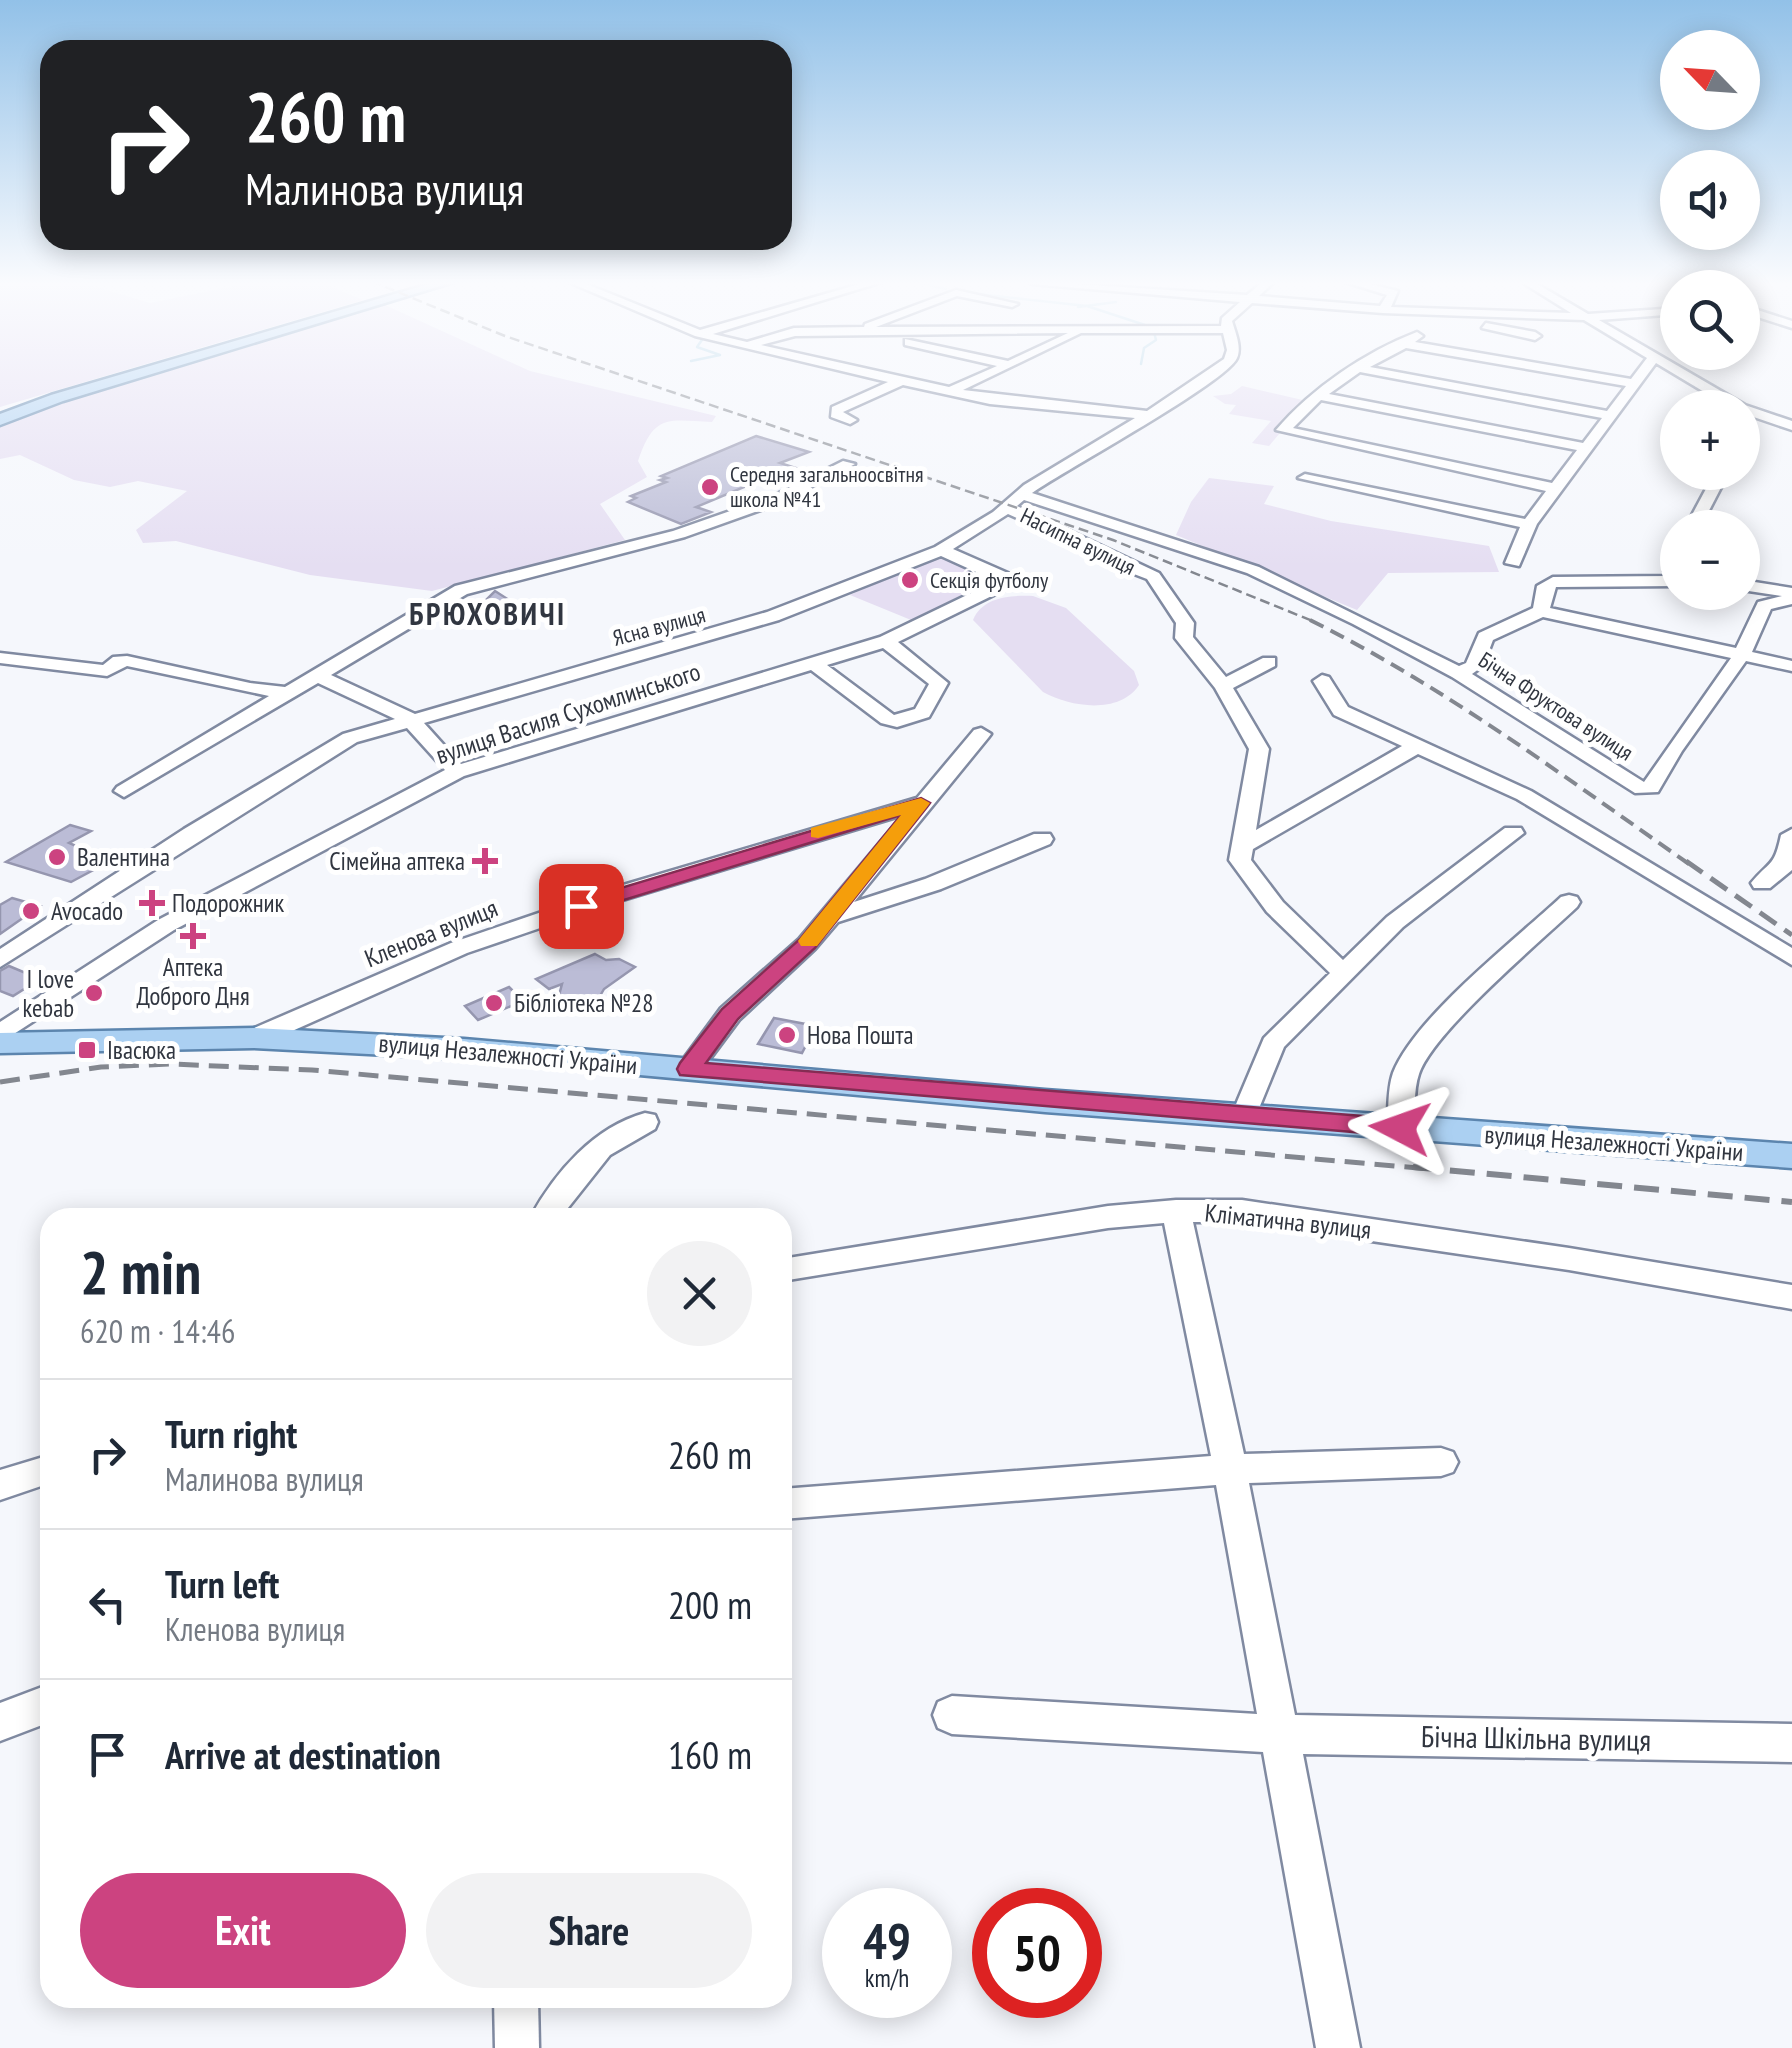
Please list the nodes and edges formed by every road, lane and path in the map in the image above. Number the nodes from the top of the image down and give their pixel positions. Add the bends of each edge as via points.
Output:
1 (129, 377) edge
2 (878, 377) edge
3 (986, 377) edge
4 (1206, 377) edge
5 (1346, 377) edge
6 (1403, 377) edge
7 (1595, 377) edge
8 (1637, 377) edge
9 (1687, 377) edge
10 (901, 382) junction
11 (1632, 383) junction
12 (1708, 390) edge
13 (949, 392) junction
14 (1318, 396) junction
15 (1149, 415) junction
16 (1607, 415) junction
17 (0, 417) edge
18 (1760, 418) edge
19 (850, 420) dead end
20 (1792, 426) edge
21 (1584, 448) junction
22 (848, 464) dead end
23 (1305, 478) dead end
24 (1555, 488) junction
25 (1023, 495) junction
26 (1008, 508) junction
27 (1530, 524) junction
28 (941, 550) junction
29 (1513, 562) dead end
30 (1660, 579) edge
31 (1760, 589) edge
32 (1792, 596) edge
33 (1541, 612) junction
34 (886, 641) junction
35 (1742, 654) junction
36 (0, 658) edge
37 (1269, 662) dead end
38 (816, 665) junction
39 (1792, 666) edge
40 (1458, 673) junction
41 (318, 676) junction
42 (1322, 681) dead end
43 (1223, 686) junction
44 (290, 693) junction
45 (410, 719) junction
46 (981, 734) dead end
47 (1415, 747) junction
48 (457, 772) junction
49 (124, 791) dead end
50 (921, 803) junction
51 (1513, 833) dead end
52 (1792, 834) edge
53 (1042, 839) dead end
54 (1241, 847) junction
55 (1762, 883) dead end
56 (1569, 902) dead end
57 (829, 918) junction
58 (1792, 958) edge
59 (0, 960) edge
60 (1344, 974) junction
61 (0, 1035) edge
62 (254, 1038) junction
63 (0, 1043) edge
64 (689, 1069) junction
65 (1244, 1116) junction
66 (645, 1122) dead end
67 (1400, 1128) junction
68 (1792, 1156) edge
69 (551, 1208) edge
70 (1176, 1210) junction
71 (792, 1268) edge
72 (1792, 1298) edge
73 (1442, 1462) dead end
74 (1230, 1470) junction
75 (40, 1472) edge
76 (0, 1485) edge
77 (792, 1503) edge
78 (40, 1707) edge
79 (952, 1716) dead end
80 (0, 1722) edge
81 (1280, 1734) junction
82 (1792, 1743) edge
83 (516, 2008) edge
84 (517, 2048) edge
85 (1338, 2048) edge

1 - 17 main road
2 - 10 street
3 - 13 street
4 - 15 street, Ясна вулиця
5 - 14 street
6 - 16 street
7 - 11 street
8 - 11 street
9 - 12 street
10 - 13 street
10 - 19 street via 838,410
11 - 16 street
13 - 15 street
14 - 21 street
14 - 24 street via 1283,430
15 - 25 street, Ясна вулиця
16 - 21 street
18 - 20 street
21 - 24 street
22 - 41 street via 778,499 679,534 461,590
23 - 27 street
24 - 27 street
25 - 26 street, Ясна вулиця
25 - 40 street via 1252,570
26 - 28 street, Ясна вулиця
26 - 43 street, Насипна вулиця via 1153,576 1185,622 1184,638
27 - 29 street
28 - 34 street, вулиця Василя Сухомлинського via 1002,574 1004,583
28 - 45 street, Ясна вулиця via 695,641
30 - 33 street, Бічна Фруктова вулиця via 1553,582 1544,586
31 - 32 street, Бічна Фруктова вулиця
32 - 35 street, Бічна Фруктова вулиця via 1764,606
33 - 35 street
33 - 40 street, Бічна Фруктова вулиця via 1485,636 1474,666
34 - 38 street, вулиця Василя Сухомлинського
34 - 38 street via 939,682 922,713 888,719
35 - 39 street
35 - 40 street, Бічна Фруктова вулиця via 1660,778 1642,789
36 - 44 street via 106,671 118,661
37 - 43 street
38 - 48 street, вулиця Василя Сухомлинського
41 - 44 street
41 - 45 street
42 - 47 street via 1341,711
43 - 54 street, Насипна вулиця via 1259,749
44 - 49 street
45 - 48 street
45 - 59 street, Ясна вулиця via 350,738
46 - 50 street
47 - 54 street
47 - 58 street via 1524,795
48 - 61 street, вулиця Василя Сухомлинського via 166,925
50 - 57 street
50 - 62 street, Кленова вулиця via 459,948
51 - 60 street via 1395,922
52 - 55 street via 1786,864
53 - 57 street
54 - 60 street via 1240,860 1276,906
56 - 67 street via 1420,1052 1406,1071
57 - 64 street via 730,1014
60 - 65 street via 1273,1044
62 - 63 main road, вулиця Незалежності України
62 - 64 main road, вулиця Незалежності України
64 - 65 main road, вулиця Незалежності України
65 - 67 main road, вулиця Незалежності України
66 - 69 street via 624,1128
67 - 68 main road, вулиця Незалежності України
70 - 71 street, Кліматична вулиця
70 - 72 street, Кліматична вулиця via 1242,1211
70 - 74 street
73 - 74 street
74 - 77 street
74 - 81 street
75 - 76 street
78 - 80 street
79 - 81 street, Бічна Шкільна вулиця
81 - 82 street, Бічна Шкільна вулиця
81 - 85 street
83 - 84 street

